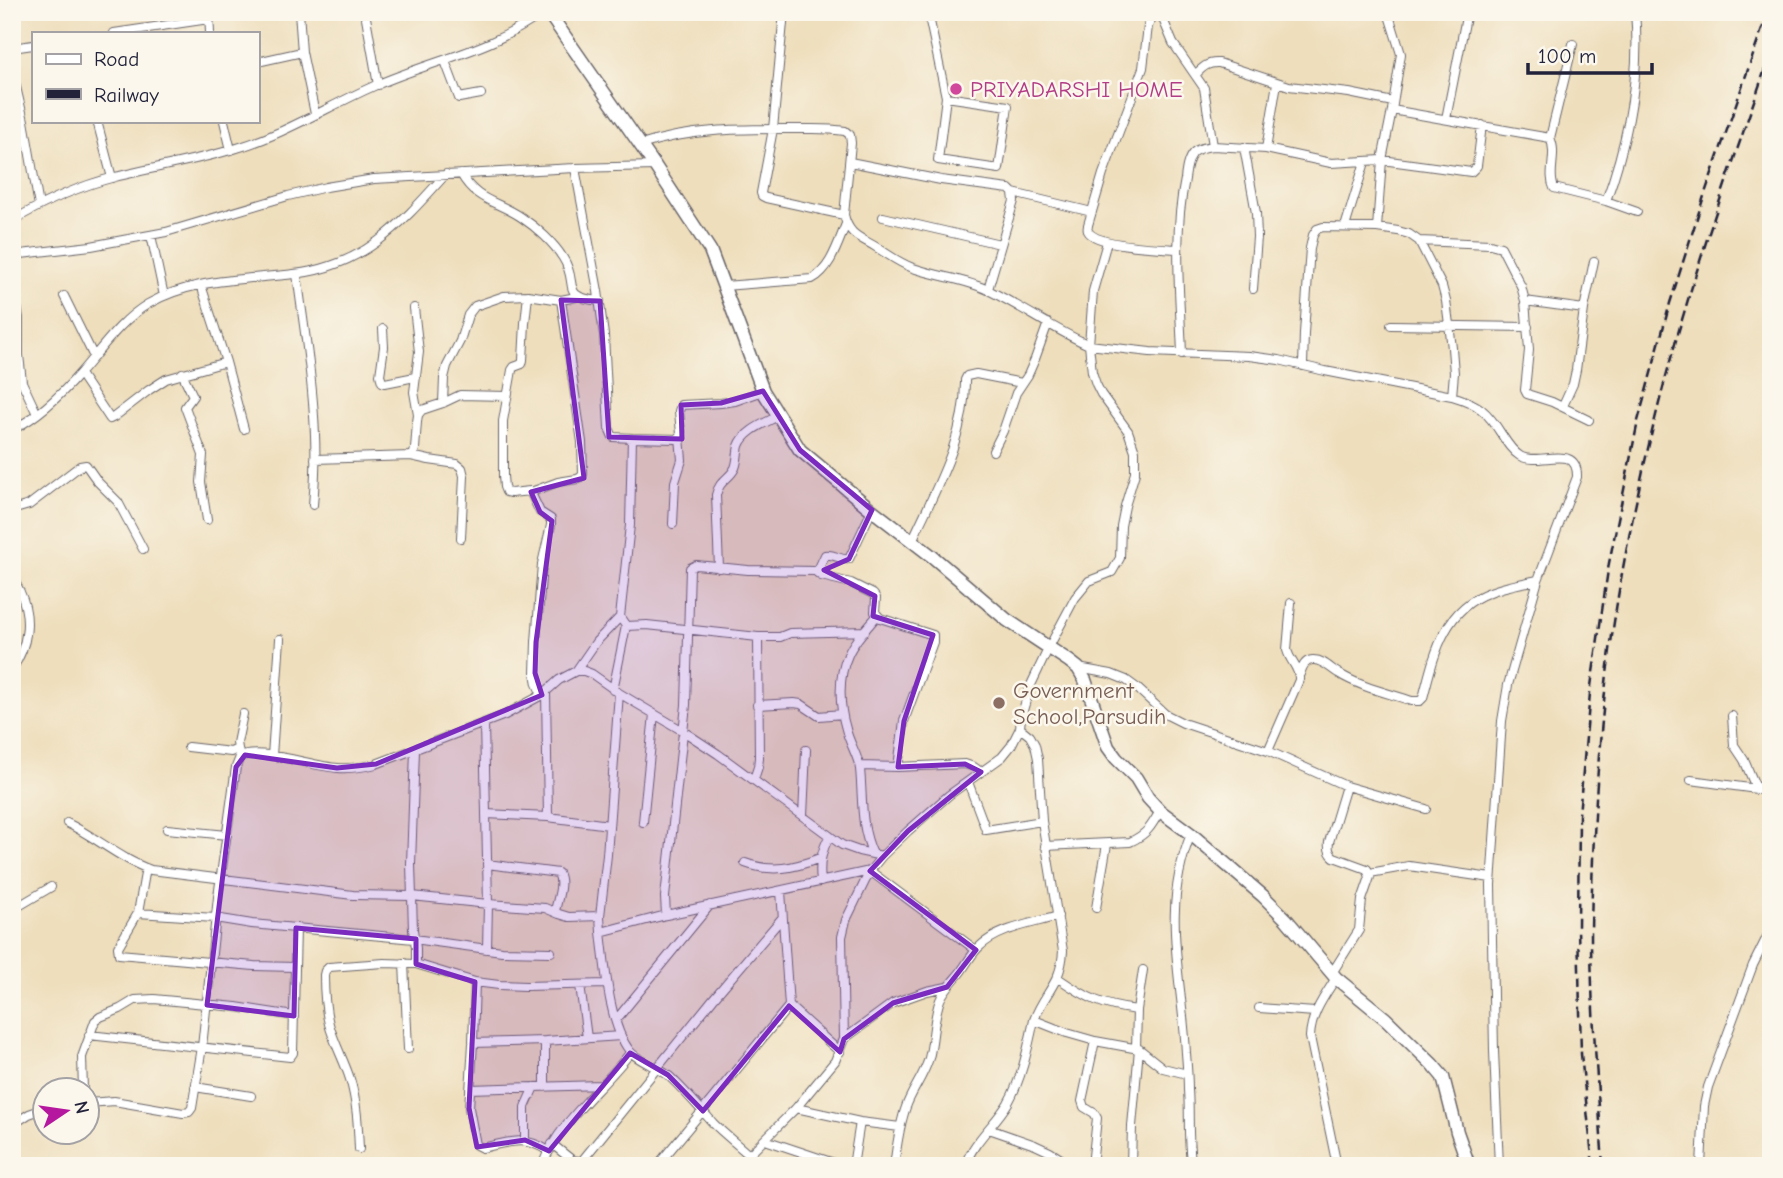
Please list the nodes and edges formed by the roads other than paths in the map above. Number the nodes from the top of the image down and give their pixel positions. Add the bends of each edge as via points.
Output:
1 (299, 12) edge
2 (365, 12) edge
3 (546, 12) edge
4 (784, 12) edge
5 (928, 12) edge
6 (1159, 12) edge
7 (1388, 12) edge
8 (1467, 12) edge
9 (1635, 12) edge
10 (209, 16) edge
11 (120, 32) edge
12 (1573, 44) dead end
13 (32, 45) edge
14 (12, 48) edge
15 (302, 52) junction
16 (445, 61) junction
17 (259, 62) edge
18 (12, 70) edge
19 (1196, 74) junction
20 (1277, 83) junction
21 (377, 85) junction
22 (481, 94) dead end
23 (946, 97) junction
24 (1393, 106) junction
25 (315, 114) junction
26 (1446, 119) junction
27 (97, 122) edge
28 (225, 122) edge
29 (1482, 125) junction
30 (773, 129) junction
31 (1550, 138) junction
32 (641, 145) junction
33 (1213, 146) junction
34 (1244, 147) junction
35 (1266, 149) junction
36 (231, 150) junction
37 (1382, 160) junction
38 (850, 162) junction
39 (1365, 162) junction
40 (655, 166) junction
41 (575, 168) junction
42 (446, 174) junction
43 (461, 174) junction
44 (112, 178) junction
45 (1013, 193) junction
46 (1606, 201) junction
47 (39, 206) junction
48 (1092, 212) junction
49 (1637, 212) dead end
50 (883, 217) dead end
51 (845, 219) junction
52 (12, 221) edge
53 (1345, 227) junction
54 (1377, 228) junction
55 (151, 235) junction
56 (1419, 241) junction
57 (1107, 242) junction
58 (1000, 244) junction
59 (1178, 249) junction
60 (12, 255) edge
61 (1594, 261) dead end
62 (297, 274) junction
63 (12, 279) edge
64 (201, 285) junction
65 (724, 286) junction
66 (988, 289) junction
67 (1253, 289) dead end
68 (528, 295) junction
69 (64, 296) dead end
70 (164, 296) junction
71 (576, 297) junction
72 (562, 300) junction
73 (600, 301) junction
74 (1525, 301) junction
75 (414, 308) dead end
76 (1584, 309) junction
77 (1048, 323) junction
78 (1391, 325) dead end
79 (1449, 327) junction
80 (1528, 327) junction
81 (383, 329) dead end
82 (16, 335) edge
83 (1089, 345) junction
84 (1182, 354) junction
85 (93, 358) junction
86 (226, 362) junction
87 (1303, 366) junction
88 (16, 368) edge
89 (182, 373) junction
90 (80, 374) junction
91 (415, 376) junction
92 (1022, 383) junction
93 (763, 391) junction
94 (507, 396) junction
95 (1452, 396) junction
96 (443, 403) junction
97 (1563, 406) junction
98 (37, 414) junction
99 (418, 415) junction
100 (778, 416) junction
101 (1589, 420) dead end
102 (244, 429) dead end
103 (12, 430) edge
104 (680, 437) junction
105 (632, 438) junction
106 (993, 451) dead end
107 (411, 456) junction
108 (315, 459) junction
109 (531, 492) junction
110 (313, 505) dead end
111 (12, 510) edge
112 (872, 510) junction
113 (207, 520) dead end
114 (673, 524) dead end
115 (461, 538) dead end
116 (912, 541) junction
117 (143, 549) dead end
118 (719, 568) junction
119 (815, 571) junction
120 (12, 577) edge
121 (1538, 580) junction
122 (17, 596) edge
123 (1291, 603) dead end
124 (877, 616) junction
125 (620, 617) junction
126 (626, 626) junction
127 (688, 630) junction
128 (864, 631) junction
129 (758, 637) junction
130 (280, 639) dead end
131 (1049, 648) junction
132 (1078, 668) junction
133 (12, 669) edge
134 (576, 671) junction
135 (1300, 674) junction
136 (616, 692) junction
137 (544, 694) junction
138 (757, 705) junction
139 (243, 714) dead end
140 (654, 714) junction
141 (842, 715) junction
142 (1732, 716) dead end
143 (484, 723) junction
144 (1020, 728) junction
145 (683, 731) junction
146 (188, 747) dead end
147 (415, 750) junction
148 (806, 750) dead end
149 (1268, 751) junction
150 (239, 753) junction
151 (272, 756) junction
152 (860, 766) junction
153 (898, 767) junction
154 (981, 772) junction
155 (754, 779) junction
156 (1690, 780) dead end
157 (968, 782) junction
158 (1346, 786) junction
159 (1756, 790) junction
160 (1771, 791) edge
161 (1426, 809) dead end
162 (1160, 811) junction
163 (486, 814) junction
164 (803, 816) junction
165 (548, 817) junction
166 (1042, 821) junction
167 (643, 822) dead end
168 (67, 823) dead end
169 (609, 825) junction
170 (167, 829) dead end
171 (1191, 834) junction
172 (227, 835) junction
173 (829, 837) junction
174 (1107, 844) junction
175 (1045, 846) junction
176 (878, 855) junction
177 (820, 858) junction
178 (745, 863) dead end
179 (487, 864) junction
180 (146, 868) junction
181 (870, 871) junction
182 (1370, 873) junction
183 (1491, 878) junction
184 (221, 879) junction
185 (821, 881) junction
186 (51, 887) dead end
187 (780, 891) junction
188 (412, 896) junction
189 (488, 904) junction
190 (710, 905) junction
191 (1096, 908) dead end
192 (12, 910) edge
193 (555, 912) junction
194 (138, 913) junction
195 (666, 915) junction
196 (600, 916) junction
197 (1058, 916) junction
198 (215, 918) junction
199 (782, 918) junction
200 (296, 928) junction
201 (1771, 929) edge
202 (601, 932) junction
203 (414, 939) junction
204 (487, 949) junction
205 (976, 950) junction
206 (551, 952) dead end
207 (210, 962) junction
208 (404, 963) junction
209 (416, 964) junction
210 (295, 967) junction
211 (1143, 970) dead end
212 (1334, 976) junction
213 (1058, 978) junction
214 (475, 982) junction
215 (607, 984) junction
216 (580, 985) junction
217 (947, 987) junction
218 (206, 1005) junction
219 (789, 1006) junction
220 (1259, 1008) dead end
221 (1137, 1010) junction
222 (1315, 1012) junction
223 (293, 1016) junction
224 (616, 1020) junction
225 (1034, 1020) junction
226 (89, 1035) junction
227 (621, 1035) junction
228 (587, 1038) junction
229 (845, 1039) junction
230 (544, 1041) junction
231 (1095, 1041) junction
232 (474, 1043) junction
233 (202, 1047) junction
234 (408, 1049) dead end
235 (1138, 1049) junction
236 (840, 1052) junction
237 (630, 1053) junction
238 (658, 1067) junction
239 (1187, 1073) junction
240 (83, 1076) edge
241 (601, 1085) junction
242 (195, 1087) junction
243 (534, 1087) junction
244 (545, 1087) junction
245 (470, 1089) junction
246 (251, 1096) dead end
247 (102, 1102) edge
248 (796, 1108) junction
249 (703, 1111) junction
250 (32, 1113) edge
251 (860, 1122) junction
252 (12, 1125) edge
253 (900, 1127) junction
254 (989, 1129) junction
255 (525, 1140) junction
256 (765, 1140) junction
257 (550, 1148) junction
258 (359, 1149) dead end
259 (749, 1155) junction
260 (583, 1164) edge
261 (542, 1166) edge
262 (657, 1166) edge
263 (740, 1166) edge
264 (843, 1166) edge
265 (853, 1166) edge
266 (894, 1166) edge
267 (965, 1166) edge
268 (1072, 1166) edge
269 (1092, 1166) edge
270 (1131, 1166) edge
271 (1192, 1166) edge
272 (1337, 1166) edge
273 (1469, 1166) edge
274 (1499, 1166) edge
275 (1701, 1166) edge

1 - 15 street
2 - 21 street
3 - 16 street via 509,35
3 - 32 main road
4 - 30 street
5 - 23 street
6 - 19 street
6 - 48 street via 1148,26 1143,68
7 - 24 street via 1401,54
8 - 26 street
9 - 46 street via 1631,112
10 - 11 street
12 - 31 street
13 - 14 street
15 - 17 street
15 - 25 street
16 - 21 street
16 - 22 street via 459,98
18 - 47 street
19 - 20 street via 1205,65 1219,62
19 - 33 street via 1204,88
20 - 24 street via 1361,94
20 - 35 street
21 - 25 street
23 - 23 street via 1008,106 999,169 938,160
24 - 26 street
24 - 37 street
25 - 36 street via 282,132
26 - 29 street
27 - 44 street
28 - 36 street
29 - 31 street
29 - 37 street via 1477,166 1471,172
30 - 32 street via 686,134
30 - 38 street via 845,131 851,143
30 - 51 street via 762,197
31 - 46 street via 1554,148 1552,186
32 - 40 main road
33 - 34 street
33 - 59 street via 1193,153 1189,160
34 - 35 street
34 - 67 street via 1256,213
35 - 39 street via 1331,163
36 - 44 street
37 - 39 street
37 - 54 street
38 - 45 street
38 - 51 street
39 - 53 street
40 - 41 street
40 - 65 main road via 710,250
41 - 43 street
41 - 73 street
42 - 43 street
42 - 55 street via 327,187
42 - 62 street via 404,220 357,256
43 - 71 street via 474,192 521,217 558,250
44 - 47 street
45 - 48 street
45 - 58 street
46 - 49 street
47 - 52 street
48 - 57 street via 1088,231
50 - 58 street
51 - 65 street via 827,266 812,279
51 - 66 street via 852,233 898,262
53 - 54 street
53 - 87 street via 1323,227 1313,235
54 - 56 street via 1409,234
55 - 60 street
55 - 70 street
56 - 74 street via 1501,247
56 - 79 street via 1442,286
57 - 59 street
57 - 83 street via 1093,291
58 - 66 street
59 - 84 street
61 - 76 street
62 - 64 street
62 - 108 street
63 - 82 street via 19,318
64 - 70 street
64 - 86 street
65 - 93 main road
66 - 77 street
68 - 72 street
68 - 94 street via 523,360 512,370
68 - 96 street via 487,301 468,314 447,366
69 - 85 street
70 - 85 street via 133,314
71 - 72 street
71 - 73 street
72 - 109 street via 583,474
73 - 105 street via 611,434
74 - 76 street
74 - 80 street
75 - 91 street via 419,352
76 - 97 street via 1573,384
77 - 83 street
77 - 92 street
78 - 79 street
79 - 80 street
79 - 95 street
80 - 97 street via 1525,390
81 - 91 street via 382,382
82 - 88 street
83 - 84 street
83 - 131 street via 1096,384 1128,430 1135,451 1135,473 1116,567 1083,586
84 - 87 street via 1249,356
85 - 90 street
86 - 89 street
86 - 102 street
87 - 95 street
88 - 98 street
89 - 90 street via 166,379 110,419
89 - 113 street via 193,396 185,407 202,455
90 - 98 street
91 - 99 street
92 - 106 street
92 - 116 street via 967,376 954,445
93 - 100 main road
93 - 104 street via 735,401 681,405
94 - 96 street via 460,395
94 - 109 street via 504,487 511,493
95 - 121 street via 1484,410 1509,446 1523,457 1567,457 1577,468
96 - 99 street
97 - 101 street
98 - 103 street
99 - 107 street
100 - 112 main road via 800,450
100 - 118 street via 740,442 735,468 718,488
104 - 105 street
104 - 114 street
105 - 125 street via 630,525
107 - 108 street
107 - 115 street via 462,468
108 - 110 street
109 - 137 street via 540,512 551,519 536,642 535,673
111 - 117 street via 29,505 86,465 118,502
112 - 116 main road
112 - 119 street via 849,559 828,554
116 - 131 main road via 1007,620
118 - 119 street
118 - 127 street via 690,568
119 - 124 street via 873,594
120 - 122 street
121 - 135 street via 1488,592 1468,603 1442,636 1420,701 1360,683 1314,660 1309,660
121 - 183 street via 1502,722
122 - 133 street via 26,610 28,628
123 - 135 street via 1287,650
124 - 128 street
124 - 153 street via 931,633 933,638 904,721
125 - 126 street
125 - 134 street
126 - 127 street
126 - 136 street
127 - 129 street
127 - 145 street
128 - 129 street
128 - 141 street via 848,653 843,671
129 - 138 street
130 - 151 street
131 - 132 main road
131 - 144 street via 1030,687
132 - 149 street via 1126,680 1165,715 1183,723
132 - 162 main road via 1108,747
134 - 136 street via 592,674
134 - 137 street
135 - 149 street
136 - 140 street
136 - 169 street
137 - 143 street
137 - 165 street
138 - 141 street via 794,703 819,716
138 - 155 street via 759,758
139 - 150 street
140 - 145 street
140 - 167 street
141 - 152 street
142 - 159 street via 1734,745
143 - 147 street
143 - 163 street
144 - 154 street via 1002,757
144 - 166 street via 1035,745
145 - 155 street
145 - 195 street
146 - 150 street
147 - 151 street via 357,768
147 - 188 street
148 - 164 street
149 - 158 street
150 - 151 street
150 - 172 street
152 - 153 street
152 - 176 street via 864,828
153 - 154 street via 965,764
154 - 157 street
155 - 164 street
156 - 159 street
157 - 166 street via 986,830
157 - 176 street
158 - 161 street
158 - 182 street via 1328,849 1334,857
159 - 160 street
162 - 171 main road
162 - 174 street via 1142,836
163 - 165 street
163 - 179 street
164 - 173 street
165 - 169 street
166 - 175 street
168 - 180 street
169 - 196 street
170 - 172 street
171 - 212 main road via 1263,896
171 - 239 street via 1182,855 1174,911
172 - 184 street
173 - 176 street
173 - 177 street
174 - 175 street
174 - 191 street
175 - 197 street
176 - 181 street
177 - 178 street via 771,870
177 - 185 street
179 - 189 street
179 - 193 street via 558,873 561,885
180 - 184 street
180 - 194 street
181 - 185 street
181 - 205 street
181 - 229 street via 842,937
182 - 183 street via 1409,866
182 - 212 street via 1359,930
183 - 274 street
184 - 188 street via 353,895
184 - 198 street
185 - 187 street
186 - 192 street
187 - 190 street
187 - 199 street
188 - 189 street
188 - 203 street
189 - 193 street
189 - 204 street
190 - 195 street
190 - 224 street
193 - 196 street
194 - 198 street
194 - 207 street via 118,947 119,954
195 - 202 street
196 - 202 street
197 - 205 street via 1000,933
197 - 213 street via 1063,951
198 - 200 street
198 - 207 street
199 - 219 street
199 - 238 street
200 - 203 street
200 - 210 street
201 - 275 street via 1708,1087
202 - 215 street
203 - 204 street
203 - 209 street
204 - 206 street
205 - 217 street
207 - 210 street
207 - 218 street
208 - 209 street
208 - 234 street
208 - 258 street via 335,965 324,975 329,1026 355,1098
209 - 214 street
210 - 223 street
211 - 221 street
212 - 222 street
212 - 273 main road via 1443,1077
213 - 221 street via 1099,1003
213 - 225 street
214 - 216 street
214 - 232 street
215 - 216 street
215 - 224 street
216 - 228 street
217 - 229 street via 893,1003
217 - 253 street via 936,1015 925,1071
218 - 223 street
218 - 226 street via 135,1000 94,1021
218 - 233 street
219 - 236 street
219 - 249 street
220 - 222 street
221 - 235 street
222 - 272 street via 1310,1037
223 - 233 street via 290,1057
224 - 227 street
225 - 231 street
225 - 254 street via 1019,1078
226 - 233 street
226 - 240 street via 82,1057
227 - 228 street
227 - 237 street
228 - 230 street
229 - 236 street
230 - 232 street
230 - 244 street
231 - 235 street
231 - 269 street via 1082,1101 1097,1118
232 - 245 street
233 - 242 street
235 - 239 street via 1163,1068
235 - 270 street
236 - 248 street
237 - 238 street
237 - 241 street
238 - 249 street
238 - 260 street
239 - 271 street
241 - 244 street
241 - 257 street
242 - 246 street
242 - 247 street via 192,1108 183,1113
243 - 244 street
243 - 245 street
243 - 255 street via 526,1107
245 - 255 street via 469,1117 477,1147
248 - 251 street
248 - 256 street
249 - 259 street
249 - 262 street
250 - 252 street
251 - 253 street
251 - 265 street
253 - 266 street
254 - 267 street
254 - 268 street via 1043,1148
255 - 257 street
256 - 259 street
256 - 264 street
257 - 260 street
257 - 261 street
259 - 263 street

